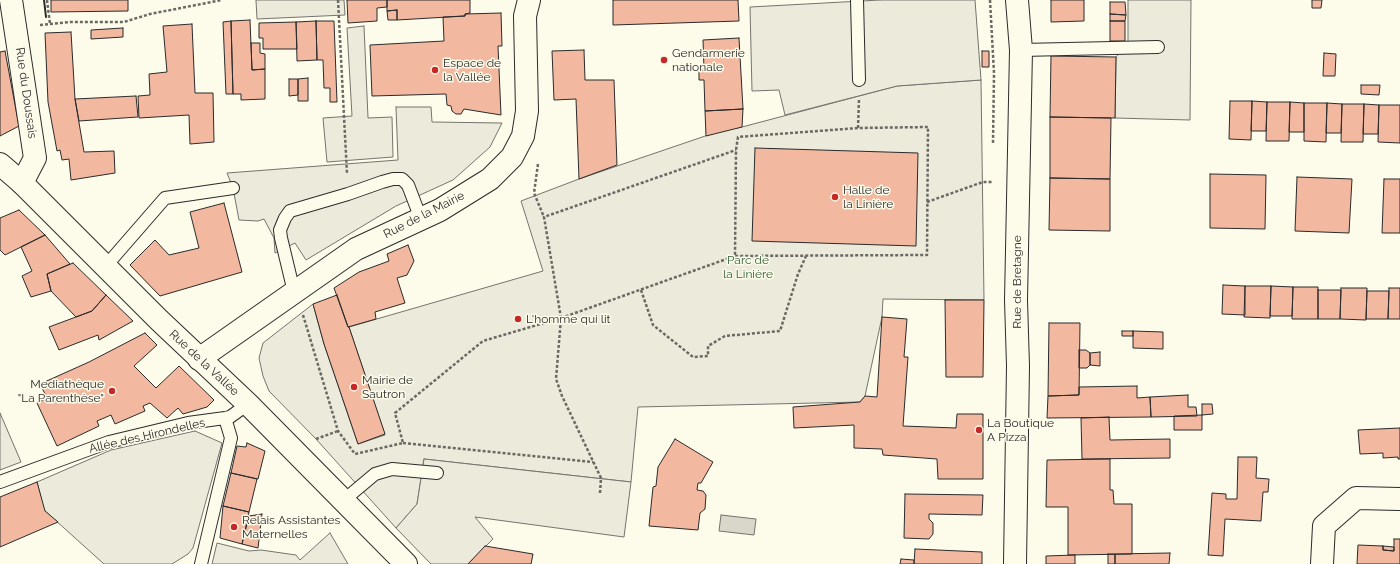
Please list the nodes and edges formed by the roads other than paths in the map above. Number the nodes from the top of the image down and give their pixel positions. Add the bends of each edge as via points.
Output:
1 (11, 0) edge
2 (529, 0) edge
3 (857, 0) edge
4 (1017, 0) edge
5 (1158, 47) dead end
6 (1021, 50) junction
7 (859, 80) road end
8 (0, 164) edge
9 (22, 183) junction
10 (232, 188) dead end
11 (421, 218) junction
12 (105, 267) junction
13 (294, 292) junction
14 (199, 359) junction
15 (248, 404) junction
16 (225, 418) junction
17 (437, 473) dead end
18 (0, 482) edge
19 (1400, 499) edge
20 (344, 500) junction
21 (396, 560) edge
22 (201, 564) edge
23 (1015, 564) edge
24 (1322, 564) edge

1 - 9 street, Rue du Doussais via 35,158
2 - 11 street, Rue de la Mairie via 525,16 527,110 522,136 512,157 490,179 440,210
3 - 7 lane
4 - 6 street, Rue de Bretagne
5 - 6 lane
6 - 23 street, Rue de Bretagne via 1016,300 1018,366
8 - 9 street, Rue de la Vallée
9 - 12 street, Rue de la Vallée
10 - 12 lane via 165,198
11 - 13 street, Rue de la Mairie via 356,249
11 - 13 lane via 408,185 402,179 382,182 290,211 280,230
12 - 14 street, Rue de la Vallée
13 - 14 street, Rue de la Mairie
14 - 15 street, Rue de la Vallée
15 - 16 lane, Allée des Hirondelles
15 - 20 street, Rue de la Vallée
16 - 18 lane, Allée des Hirondelles via 109,442
16 - 22 lane via 231,438
17 - 20 lane via 392,469 375,474
19 - 24 street via 1356,498 1324,526
20 - 21 street, Rue de la Vallée

